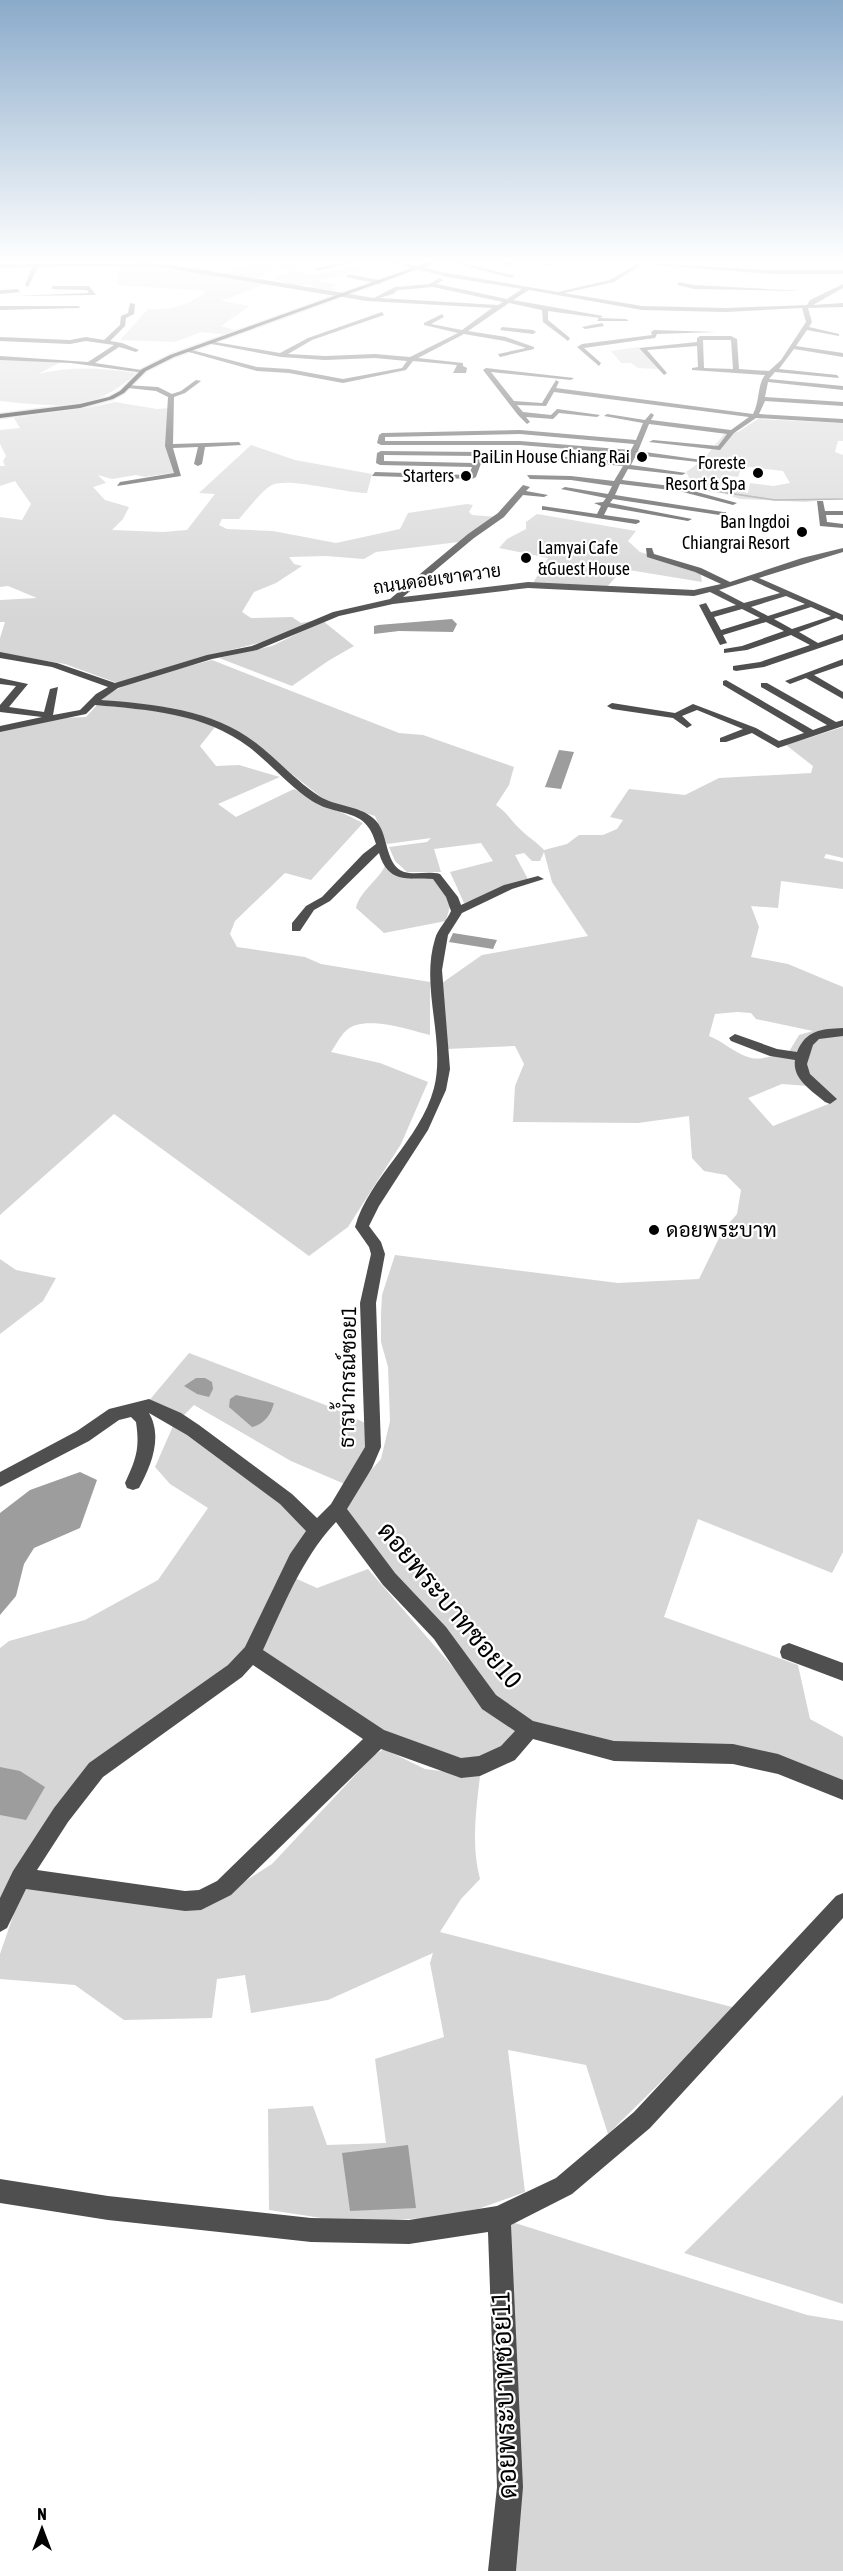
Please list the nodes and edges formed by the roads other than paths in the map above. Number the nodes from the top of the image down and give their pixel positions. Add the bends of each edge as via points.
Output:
1 (132, 382) edge
2 (197, 382) edge
3 (496, 382) edge
4 (556, 382) edge
5 (764, 382) edge
6 (784, 382) edge
7 (542, 385) dead end
8 (127, 387) junction
9 (608, 387) dead end
10 (843, 388) edge
11 (552, 391) junction
12 (504, 392) junction
13 (515, 393) dead end
14 (538, 395) dead end
15 (171, 396) junction
16 (612, 397) junction
17 (843, 399) edge
18 (761, 400) junction
19 (512, 403) junction
20 (843, 404) edge
21 (752, 406) dead end
22 (820, 408) dead end
23 (581, 411) junction
24 (644, 411) dead end
25 (520, 414) junction
26 (0, 415) edge
27 (597, 415) dead end
28 (607, 416) dead end
29 (755, 416) junction
30 (553, 417) junction
31 (843, 421) edge
32 (527, 422) dead end
33 (562, 422) dead end
34 (646, 422) junction
35 (573, 423) dead end
36 (634, 429) dead end
37 (643, 430) junction
38 (732, 432) junction
39 (488, 433) junction
40 (639, 442) junction
41 (652, 442) dead end
42 (483, 443) junction
43 (202, 444) junction
44 (239, 444) dead end
45 (169, 446) junction
46 (634, 452) junction
47 (480, 454) junction
48 (536, 456) dead end
49 (698, 459) dead end
50 (198, 464) dead end
51 (477, 465) junction
52 (556, 467) dead end
53 (626, 468) junction
54 (590, 470) dead end
55 (612, 472) dead end
56 (682, 473) dead end
57 (375, 474) dead end
58 (530, 477) dead end
59 (618, 483) junction
60 (120, 484) dead end
61 (565, 489) dead end
62 (544, 495) dead end
63 (611, 495) junction
64 (584, 501) dead end
65 (733, 503) dead end
66 (820, 503) dead end
67 (606, 505) junction
68 (545, 508) dead end
69 (822, 513) junction
70 (843, 513) edge
71 (723, 514) dead end
72 (600, 515) junction
73 (688, 519) dead end
74 (636, 522) dead end
75 (843, 526) edge
76 (649, 550) dead end
77 (843, 550) edge
78 (753, 578) junction
79 (730, 585) junction
80 (764, 587) dead end
81 (713, 590) junction
82 (782, 595) dead end
83 (393, 601) junction
84 (736, 601) junction
85 (703, 605) dead end
86 (746, 606) junction
87 (808, 606) dead end
88 (708, 616) junction
89 (768, 618) junction
90 (832, 618) dead end
91 (843, 618) edge
92 (792, 632) junction
93 (718, 634) junction
94 (843, 637) edge
95 (818, 646) junction
96 (727, 651) junction
97 (0, 655) edge
98 (843, 662) edge
99 (736, 668) junction
100 (807, 675) junction
101 (741, 677) dead end
102 (0, 681) edge
103 (790, 681) dead end
104 (726, 683) dead end
105 (764, 685) dead end
106 (115, 686) junction
107 (55, 689) dead end
108 (840, 692) edge
109 (684, 696) dead end
110 (94, 702) junction
111 (612, 706) dead end
112 (699, 708) junction
113 (1, 709) edge
114 (51, 716) junction
115 (676, 716) junction
116 (839, 724) edge
117 (687, 725) dead end
118 (0, 729) edge
119 (753, 730) junction
120 (811, 733) junction
121 (723, 740) dead end
122 (382, 845) junction
123 (538, 879) dead end
124 (457, 911) junction
125 (297, 929) dead end
126 (843, 1032) edge
127 (735, 1038) dead end
128 (802, 1057) junction
129 (830, 1099) dead end
130 (133, 1409) junction
131 (0, 1480) edge
132 (133, 1484) dead end
133 (337, 1509) junction
134 (317, 1530) junction
135 (789, 1652) dead end
136 (252, 1653) junction
137 (843, 1672) edge
138 (529, 1729) junction
139 (378, 1738) junction
140 (843, 1790) edge
141 (20, 1878) junction
142 (843, 1903) edge
143 (0, 1921) edge
144 (0, 2191) edge
145 (499, 2218) junction
146 (502, 2571) edge

1 - 8 main road
2 - 15 street
3 - 12 street
4 - 11 street
5 - 18 street
6 - 10 street
7 - 11 street
8 - 15 street via 158,389
8 - 26 main road via 111,398
9 - 16 street
11 - 14 street
11 - 16 street
11 - 19 street via 544,405
12 - 13 street
12 - 19 street
15 - 45 street
16 - 29 street via 672,404 669,412 723,418 726,411
17 - 18 street
18 - 20 street
18 - 21 street
18 - 22 street
18 - 29 street
19 - 25 street
23 - 27 street
23 - 30 street via 557,411
23 - 35 street
24 - 34 street via 653,412
25 - 30 street
25 - 32 street
28 - 34 street
29 - 31 street
29 - 38 street
30 - 33 street via 552,421
34 - 37 street
34 - 38 street
36 - 37 street
37 - 40 street
38 - 41 street via 720,448
39 - 40 street
39 - 42 street
39 - 42 street via 382,435 381,443
40 - 46 street
42 - 46 street
42 - 47 street
43 - 44 street
43 - 45 street
43 - 50 street
45 - 60 street via 178,474
46 - 49 street
46 - 53 street
47 - 51 street
47 - 51 street via 381,453 380,463
48 - 53 street
51 - 57 street via 472,477
52 - 54 street
53 - 55 street
53 - 56 street
53 - 59 street
58 - 59 street
59 - 63 street
59 - 65 street via 679,489
61 - 63 street
62 - 83 street via 523,490 501,515
63 - 67 street
63 - 71 street
64 - 67 street
66 - 69 street
67 - 72 street
67 - 73 street
68 - 72 street
69 - 70 street
69 - 75 street via 823,524
72 - 74 street
76 - 79 street via 650,555
77 - 78 street, ถนนดอยเขาควาย
78 - 79 street, ถนนดอยเขาควาย
78 - 91 street
79 - 81 street, ถนนดอยเขาควาย
80 - 84 street via 751,585 726,592
81 - 83 street, ถนนดอยเขาควาย via 683,594 510,585
81 - 84 street
82 - 86 street
83 - 106 street, ถนนดอยเขาควาย via 336,614 263,645
84 - 86 street
85 - 88 street
86 - 88 street
86 - 89 street
87 - 89 street
88 - 93 street
89 - 92 street
89 - 93 street
90 - 92 street
92 - 95 street
92 - 96 street
93 - 96 street
94 - 95 street
95 - 99 street via 761,665
96 - 99 street
97 - 106 street via 54,665
98 - 100 street
99 - 101 street
100 - 103 street
100 - 108 street
102 - 113 street via 23,684
104 - 120 street
105 - 116 street
106 - 110 street
107 - 114 street
109 - 112 street
110 - 114 street via 83,712
110 - 122 street via 167,709 211,721 249,743 316,799 360,815 373,824
111 - 115 street
112 - 115 street
112 - 119 street
113 - 114 street
114 - 118 street
115 - 117 street
116 - 120 street
119 - 120 street via 778,744
119 - 121 street
122 - 124 street via 394,871 436,876
122 - 125 street via 326,899 310,908
123 - 124 street via 508,886
124 - 133 street, ธารน้ำกรณ์ซอย1 via 444,930 436,973 442,1084 430,1113 362,1227 378,1254 369,1303 373,1447
126 - 128 street via 809,1038
127 - 128 street via 775,1053
128 - 129 street via 800,1068 807,1079
130 - 131 street via 114,1414 83,1436
130 - 132 street via 144,1419 147,1452
130 - 134 street via 149,1406 175,1418 286,1499
133 - 134 street, ธารน้ำกรณ์ซอย1
133 - 138 street, ดอยพระบาทซอย10 via 389,1579 440,1633 489,1702
134 - 136 street, ธารน้ำกรณ์ซอย1 via 296,1560
135 - 137 street
136 - 139 street
136 - 141 street, ธารน้ำกรณ์ซอย1 via 235,1671 96,1770
138 - 139 street via 508,1753 470,1768
138 - 140 street, ดอยพระบาทซอย10 via 614,1750 733,1754 778,1764
139 - 141 street via 317,1800 210,1897 185,1901
141 - 143 street, ธารน้ำกรณ์ซอย1
142 - 145 street via 642,2120 564,2186
144 - 145 street via 108,2208 311,2230 409,2232
145 - 146 street, ดอยพระบาทซอย11 via 510,2487

